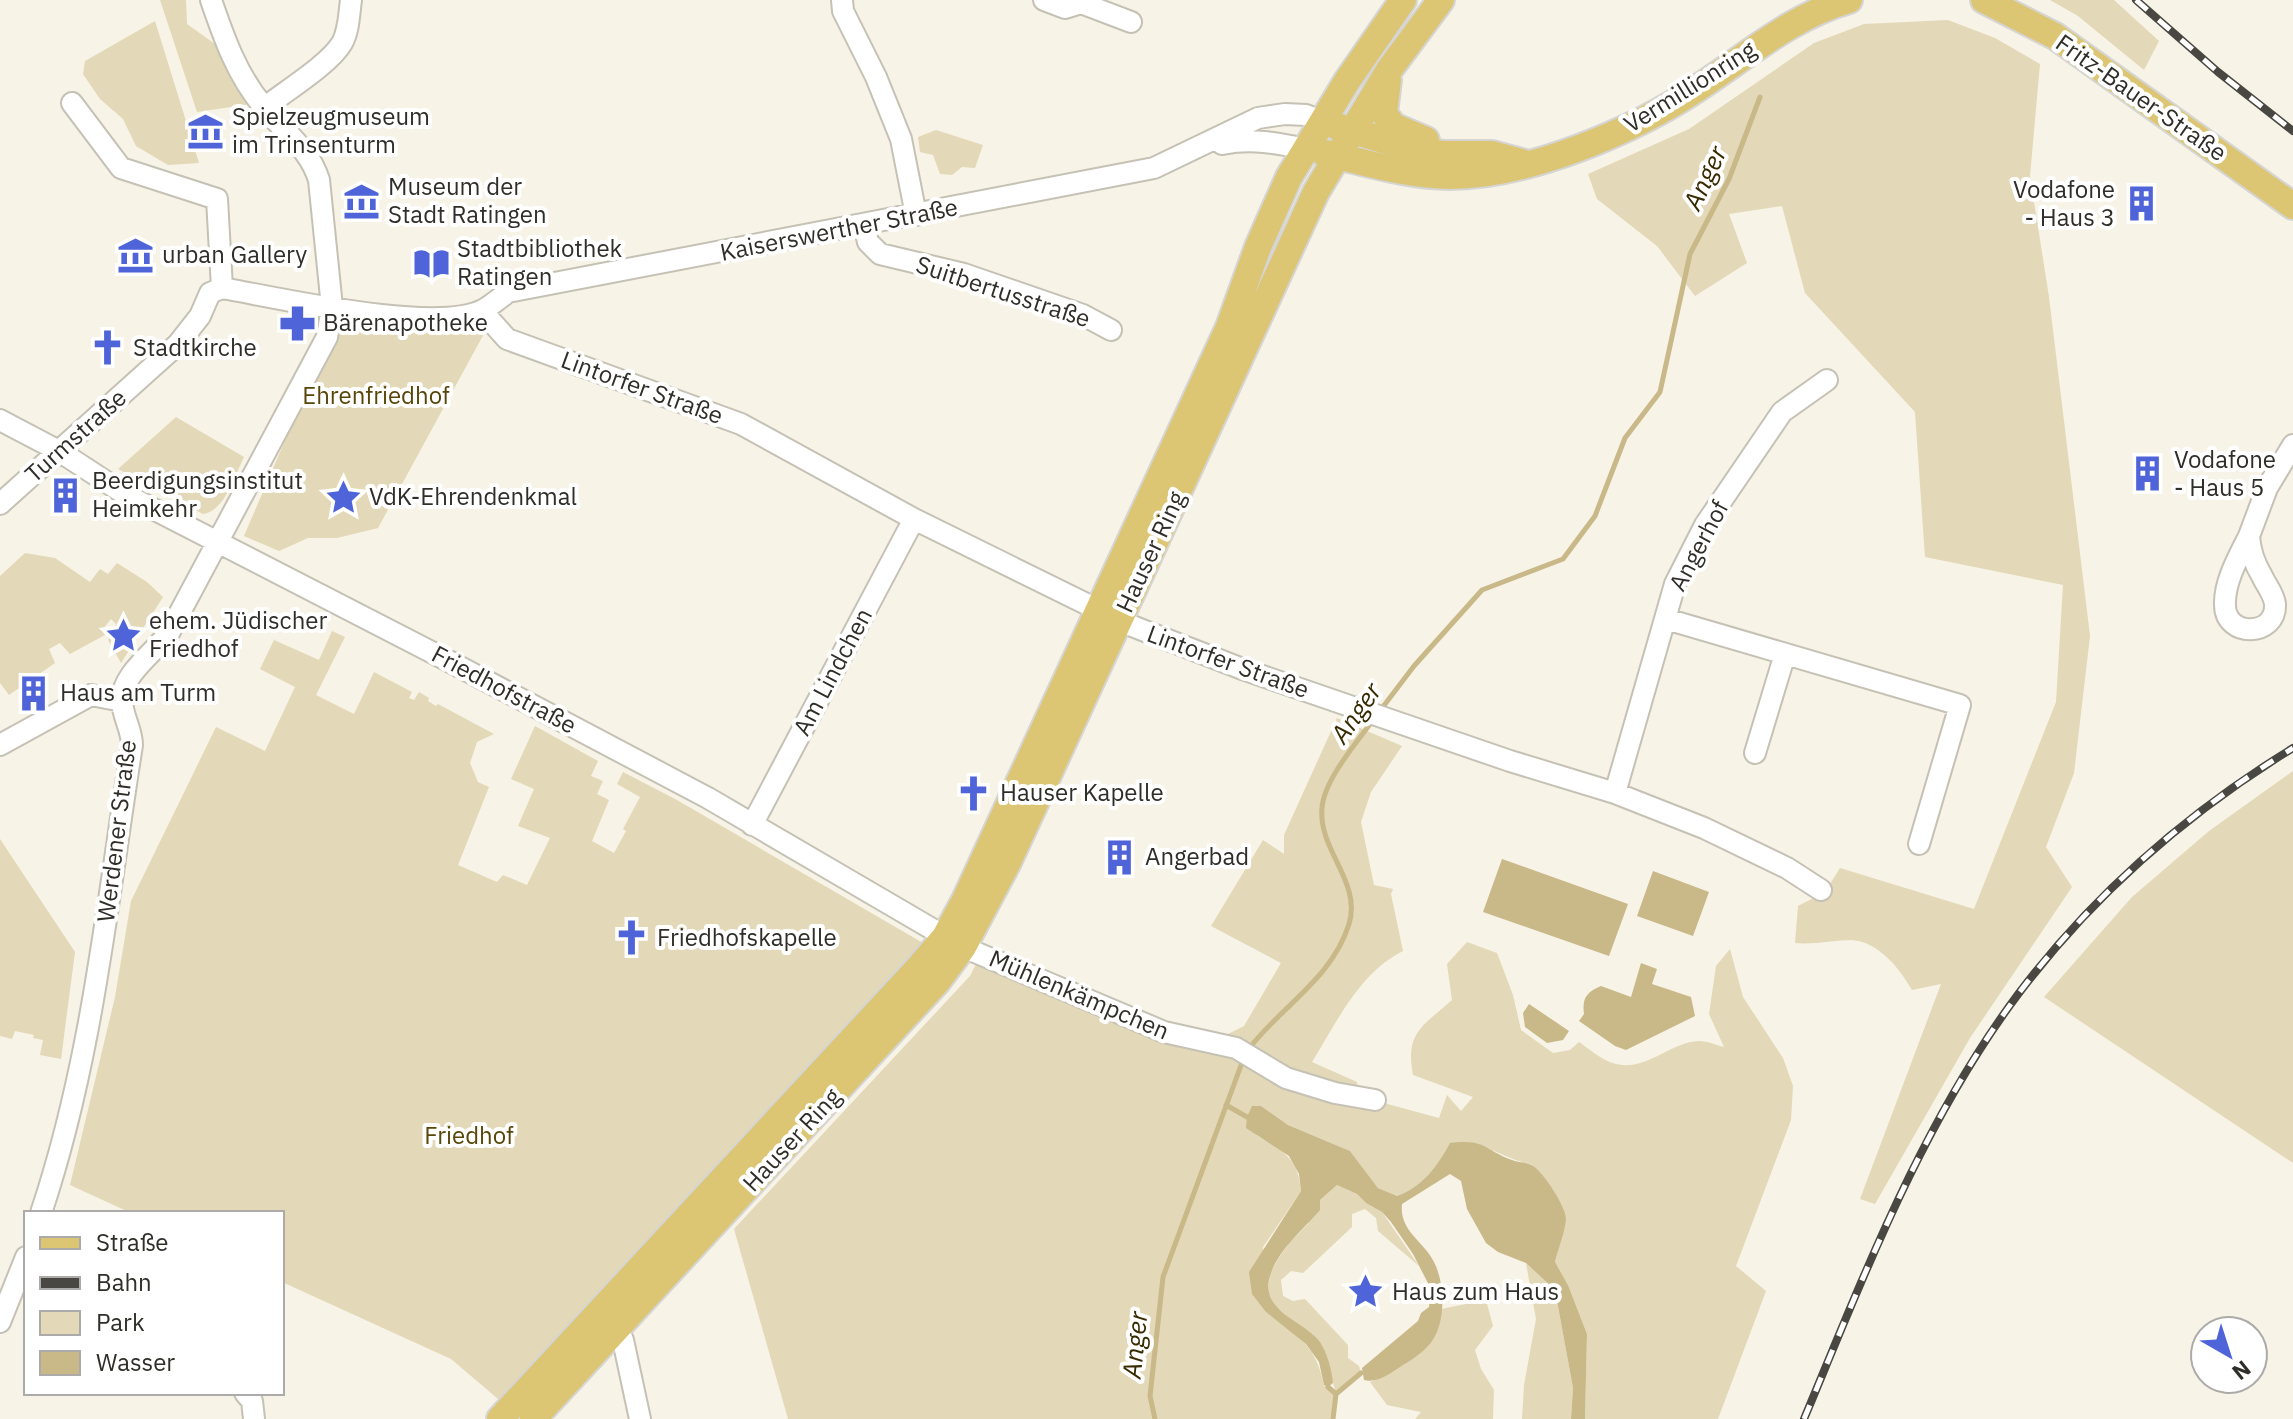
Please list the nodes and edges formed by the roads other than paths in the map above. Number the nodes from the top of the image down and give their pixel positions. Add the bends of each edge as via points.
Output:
1 (211, 0) edge
2 (351, 0) edge
3 (842, 0) edge
4 (1044, 0) edge
5 (1403, 0) edge
6 (1441, 0) edge
7 (1810, 0) edge
8 (1849, 0) edge
9 (1984, 0) edge
10 (1131, 22) dead end
11 (1790, 25) junction
12 (1389, 70) junction
13 (72, 103) dead end
14 (264, 108) junction
15 (1322, 121) junction
16 (1352, 132) junction
17 (1199, 148) junction
18 (1305, 149) junction
19 (1459, 153) junction
20 (1337, 156) junction
21 (1525, 163) junction
22 (2293, 206) edge
23 (916, 215) junction
24 (864, 225) junction
25 (216, 291) junction
26 (332, 307) junction
27 (482, 311) junction
28 (1111, 330) dead end
29 (1827, 380) dead end
30 (0, 420) edge
31 (2293, 445) edge
32 (59, 451) junction
33 (0, 504) edge
34 (914, 519) junction
35 (2249, 536) dead end
36 (217, 541) junction
37 (1109, 615) junction
38 (1666, 619) junction
39 (1785, 654) junction
40 (122, 701) junction
41 (0, 745) edge
42 (1755, 753) dead end
43 (1615, 793) junction
44 (752, 825) junction
45 (1919, 844) dead end
46 (1821, 890) dead end
47 (954, 942) junction
48 (1375, 1100) dead end
49 (42, 1211) edge
50 (24, 1262) edge
51 (609, 1320) junction
52 (0, 1322) edge
53 (247, 1395) edge
54 (254, 1419) edge
55 (500, 1419) edge
56 (533, 1419) edge
57 (640, 1419) edge

1 - 14 street via 240,75
2 - 14 street via 347,30 333,55
3 - 23 street via 901,139
4 - 10 street via 1065,8 1091,5
5 - 15 main road
6 - 12 main road
7 - 11 main road
8 - 11 main road, Vermillionring
9 - 22 main road, Fritz-Bauer-Straße via 2055,36
11 - 21 main road, Vermillionring via 1649,118 1555,157
12 - 16 main road
12 - 19 main road, Vermillionring via 1384,113 1393,126
13 - 25 street via 121,168 217,199
14 - 26 street via 314,164
15 - 16 main road, Vermillionring
15 - 17 street, Kaiserswerther Straße via 1285,114 1258,118
15 - 18 main road
16 - 19 main road, Vermillionring via 1424,152
16 - 20 main road
17 - 18 street, Kaiserswerther Straße via 1242,139
17 - 23 street, Kaiserswerther Straße via 1154,168
18 - 20 main road, Vermillionring
18 - 37 main road, Hauser Ring via 1258,247
19 - 21 main road, Vermillionring
20 - 21 main road, Vermillionring via 1447,176 1490,175
20 - 37 main road, Hauser Ring
23 - 24 street, Kaiserswerther Straße
24 - 27 street, Kaiserswerther Straße via 508,292
24 - 28 street, Suitbertusstraße via 868,242 880,254 964,274 1083,315
25 - 26 street
25 - 32 street, Turmstraße via 178,344
26 - 27 street via 436,318
26 - 36 street via 327,337
27 - 34 street, Lintorfer Straße via 507,339 741,424
29 - 38 street, Angerhof via 1782,412 1705,525 1675,584
30 - 32 street, Friedhofstraße
31 - 35 street via 2267,488
32 - 33 street, Turmstraße
32 - 36 street, Friedhofstraße via 128,496
34 - 37 street, Lintorfer Straße
34 - 44 street, Am Lindchen
36 - 40 street via 170,631 130,678
36 - 44 street, Friedhofstraße
37 - 43 street, Lintorfer Straße via 1245,670
37 - 47 main road, Hauser Ring via 1008,862
38 - 39 street
38 - 43 street, Angerhof
39 - 42 street
39 - 45 street via 1960,705
40 - 41 street via 91,695
40 - 49 street, Werdener Straße via 132,745 100,967 80,1073
43 - 46 street, Lintorfer Straße via 1704,828
44 - 47 street, Friedhofstraße
47 - 48 street, Mühlenkämpchen via 1164,1032 1236,1048 1286,1078
47 - 51 main road, Hauser Ring via 937,982
50 - 52 street
51 - 55 main road, Hauser Ring
51 - 56 main road, Hauser Ring
51 - 57 street via 623,1340
53 - 54 street

